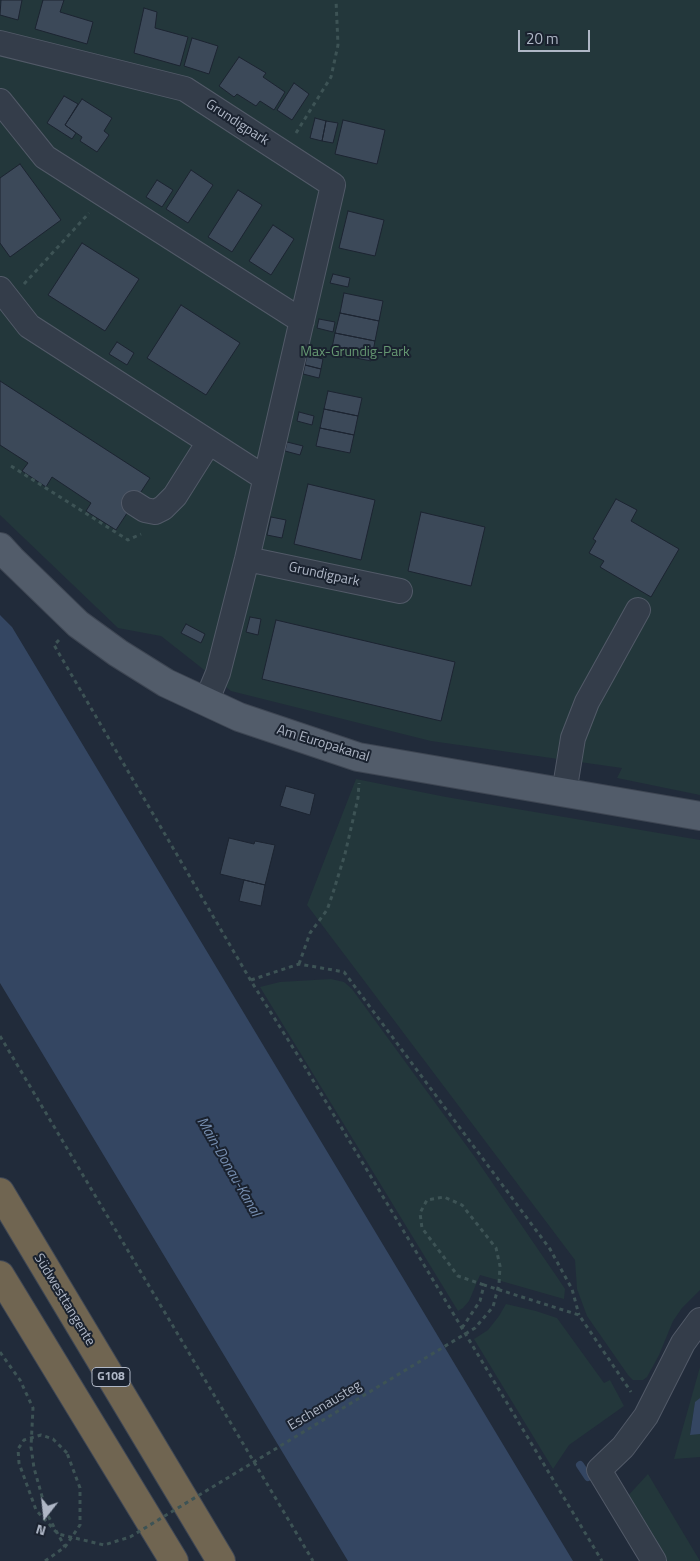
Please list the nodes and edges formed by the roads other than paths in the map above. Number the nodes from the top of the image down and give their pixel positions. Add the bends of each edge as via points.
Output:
1 (0, 43) edge
2 (0, 101) edge
3 (5, 295) edge
4 (302, 320) junction
5 (209, 442) junction
6 (265, 478) junction
7 (134, 503) dead end
8 (0, 546) edge
9 (247, 559) junction
10 (400, 591) dead end
11 (638, 610) dead end
12 (206, 702) junction
13 (564, 793) junction
14 (700, 816) edge
15 (0, 1192) edge
16 (0, 1275) edge
17 (700, 1320) edge
18 (174, 1561) edge
19 (221, 1561) edge
20 (654, 1561) edge

1 - 4 street, Grundigpark via 184,89 333,185
2 - 4 street via 45,157
3 - 5 street via 29,326
4 - 6 street, Grundigpark
5 - 6 street
5 - 7 street via 175,496 163,508 155,512
6 - 9 street, Grundigpark
8 - 12 main road, Am Europakanal via 78,624 166,683
9 - 10 street, Grundigpark
9 - 12 street, Grundigpark via 218,673
11 - 13 street via 586,702 573,738
12 - 13 main road, Am Europakanal via 239,717 358,757
13 - 14 main road, Am Europakanal
15 - 19 highway, Südwesttangente / G108
16 - 18 highway
17 - 20 street via 683,1343 646,1416 623,1447 599,1470

